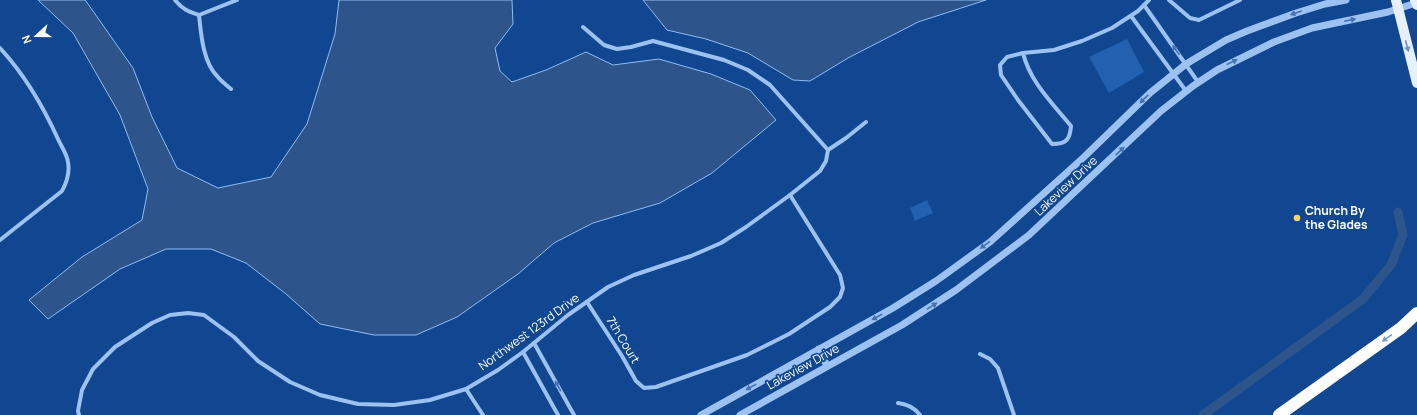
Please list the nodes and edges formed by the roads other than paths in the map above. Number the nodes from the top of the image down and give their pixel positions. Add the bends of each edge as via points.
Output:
1 (175, 0) edge
2 (237, 0) edge
3 (1149, 0) edge
4 (1169, 0) edge
5 (1240, 0) edge
6 (1346, 0) edge
7 (1415, 0) edge
8 (1397, 4) edge
9 (1417, 4) edge
10 (1144, 5) junction
11 (200, 16) junction
12 (1131, 16) junction
13 (583, 27) dead end
14 (0, 48) edge
15 (1023, 53) junction
16 (1186, 64) junction
17 (1174, 74) junction
18 (1198, 82) junction
19 (1417, 83) edge
20 (231, 89) dead end
21 (1186, 91) junction
22 (866, 122) dead end
23 (828, 150) junction
24 (790, 195) junction
25 (0, 240) edge
26 (586, 302) junction
27 (1417, 313) edge
28 (534, 343) junction
29 (819, 349) junction
30 (523, 352) junction
31 (980, 354) dead end
32 (827, 366) junction
33 (466, 389) junction
34 (898, 403) dead end
35 (78, 413) edge
36 (483, 415) edge
37 (558, 415) edge
38 (574, 415) edge
39 (701, 415) edge
40 (740, 415) edge
41 (920, 415) edge
42 (1014, 415) edge
43 (1279, 415) edge

1 - 11 street via 188,12
2 - 11 street
3 - 10 street
4 - 5 street via 1190,18 1199,20
6 -> 16 street, Lakeview Drive via 1296,13 1247,31 1226,40
7 - 9 main road
8 - 9 street, Lakeview Drive
18 -> 8 street, Lakeview Drive via 1274,42 1312,28
8 -> 19 main road
10 - 12 street
16 -> 10 street
11 - 20 street via 203,49 216,75
12 - 15 street via 1112,28 1082,41 1054,50
12 - 17 street
13 - 23 street via 604,44 617,48 631,48 653,41 724,60 748,70 770,85
14 - 25 street via 28,83 49,120 68,161 69,172 62,191
15 - 15 street via 1007,57 1000,65 1001,75 1052,144 1061,144 1071,135 1071,126 1026,67
16 - 17 street, Lakeview Drive
16 - 18 street
17 - 21 street
17 -> 29 street, Lakeview Drive via 1150,93 990,242 893,308
18 - 21 street, Lakeview Drive
32 -> 21 street, Lakeview Drive via 902,325 1000,258 1040,225 1161,111
22 - 23 street
23 - 24 street, Northwest 123rd Drive via 826,161 820,171
24 - 26 street, Northwest 123rd Drive via 721,243 691,256 634,274
24 - 26 street, 7th Court via 840,275 843,288 840,298 830,307 789,334 747,356 656,388 644,388 636,381
26 - 28 street, Northwest 123rd Drive
27 -> 43 highway via 1396,332
28 - 30 street, Northwest 123rd Drive
38 -> 28 street
29 - 32 street
29 -> 39 street, Lakeview Drive
30 - 33 street, Northwest 123rd Drive
30 - 37 street
31 - 42 street via 990,359 998,368
32 - 40 street, Lakeview Drive
33 - 35 street, Northwest 123rd Drive via 430,400 394,405 358,404 320,395 290,382 258,361 234,336 204,315 188,313 170,315 152,322 115,347 93,369 82,390
33 - 36 street
34 - 41 street via 906,404

